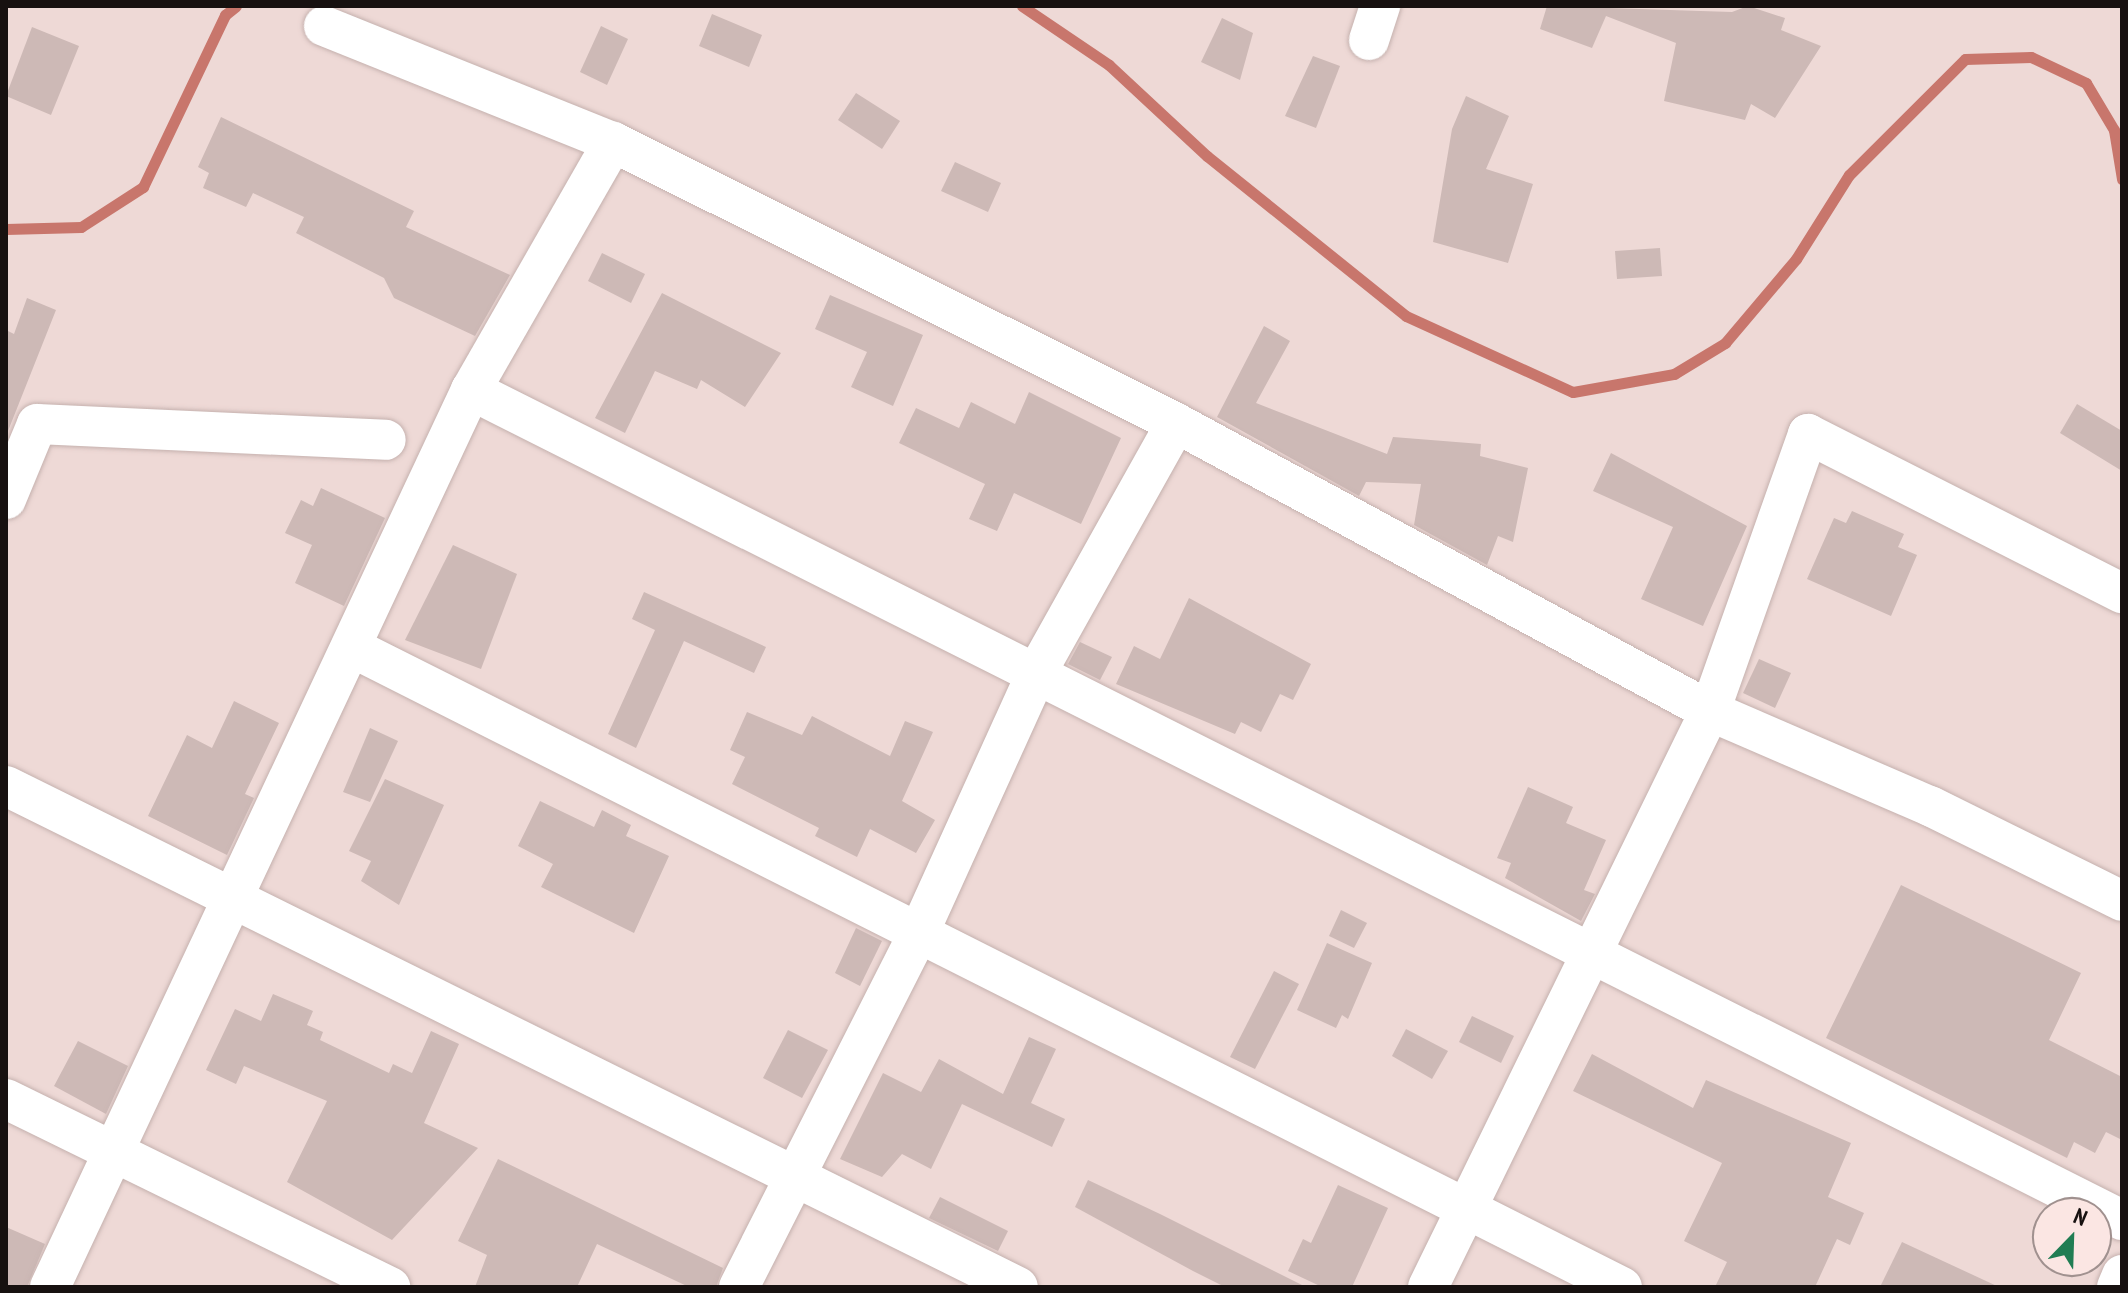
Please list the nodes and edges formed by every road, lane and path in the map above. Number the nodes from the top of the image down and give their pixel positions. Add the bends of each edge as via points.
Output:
1 (324, 26) dead end
2 (613, 142) junction
3 (471, 390) junction
4 (1176, 423) junction
5 (386, 440) dead end
6 (6, 499) edge
7 (2122, 593) edge
8 (351, 647) junction
9 (1038, 670) junction
10 (1710, 711) junction
11 (6, 786) edge
12 (238, 896) junction
13 (2122, 901) edge
14 (921, 928) junction
15 (1593, 955) junction
16 (6, 1099) edge
17 (113, 1150) junction
18 (792, 1178) junction
19 (1464, 1211) junction
20 (2122, 1220) edge
21 (2122, 1275) edge
22 (50, 1287) edge
23 (390, 1287) edge
24 (739, 1287) edge
25 (1018, 1287) edge
26 (1428, 1287) edge
27 (1622, 1287) edge
28 (2117, 1287) edge

1 - 2 street
2 - 3 street
2 - 4 street
3 - 8 street
3 - 9 street
4 - 9 street
4 - 10 street
5 - 6 street via 37,424
7 - 10 street via 1808,434
8 - 12 street
8 - 14 street
9 - 14 street
9 - 15 street
10 - 13 street via 1930,806
10 - 15 street
11 - 12 street
12 - 17 street
12 - 18 street
14 - 18 street
14 - 19 street
15 - 19 street
15 - 20 street
16 - 17 street
17 - 22 street
17 - 23 street
18 - 24 street
18 - 25 street
19 - 26 street
19 - 27 street
21 - 28 street

